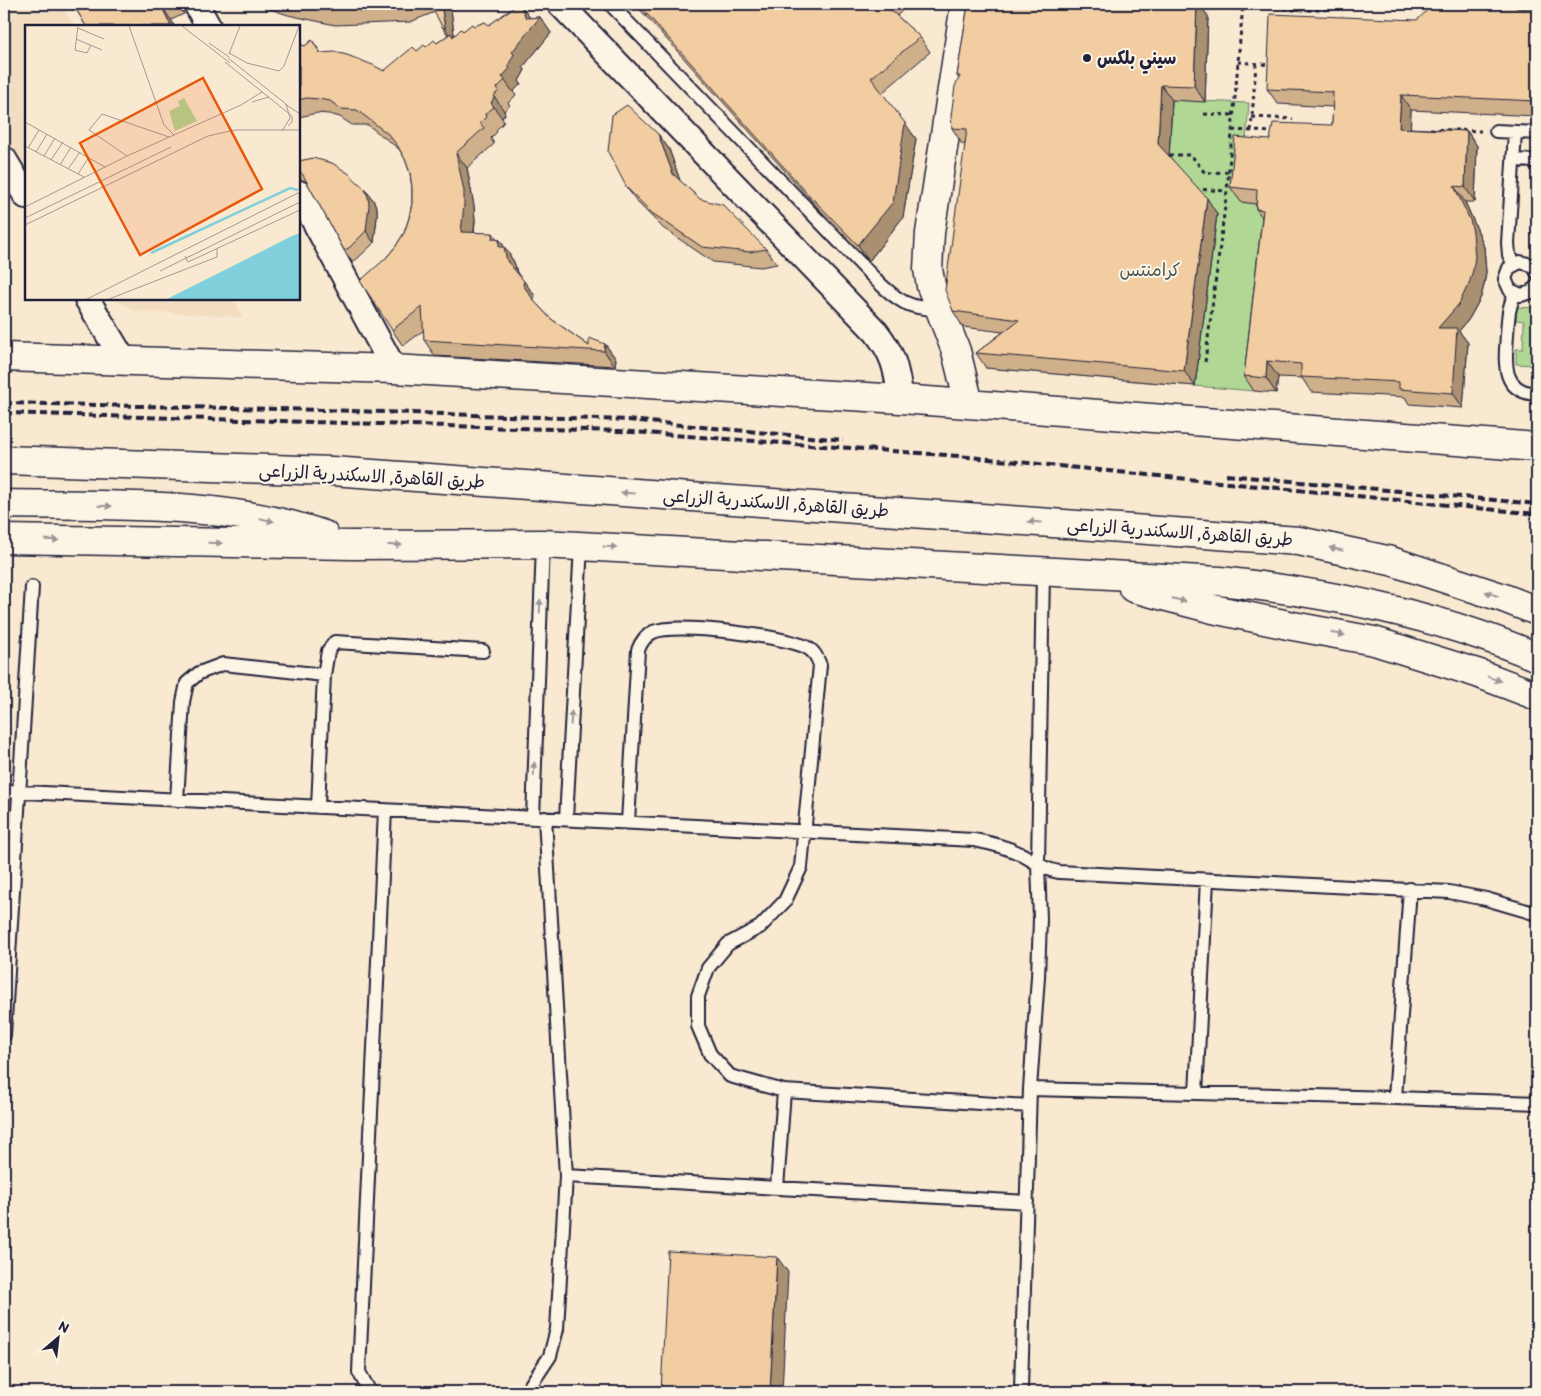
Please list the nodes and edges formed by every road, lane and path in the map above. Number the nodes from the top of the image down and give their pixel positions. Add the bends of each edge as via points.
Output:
1 (196, 4) edge
2 (560, 4) edge
3 (610, 4) edge
4 (952, 4) edge
5 (965, 4) edge
6 (1244, 4) edge
7 (1260, 4) edge
8 (1362, 4) edge
9 (207, 25) edge
10 (1238, 62) junction
11 (1256, 64) junction
12 (1279, 66) edge
13 (1204, 114) dead end
14 (1233, 115) junction
15 (1252, 117) junction
16 (1293, 119) dead end
17 (1428, 129) edge
18 (1232, 130) junction
19 (1251, 131) junction
20 (1257, 131) junction
21 (1496, 131) joint
22 (1515, 132) junction
23 (1537, 132) edge
24 (1283, 133) edge
25 (1257, 138) edge
26 (1169, 155) edge
27 (1513, 160) junction
28 (1537, 161) edge
29 (1228, 172) junction
30 (1194, 189) edge
31 (1226, 191) junction
32 (300, 195) edge
33 (1514, 264) junction
34 (1537, 272) edge
35 (1537, 285) edge
36 (1515, 294) junction
37 (88, 300) edge
38 (931, 309) junction
39 (4, 357) edge
40 (124, 361) junction
41 (1205, 362) dead end
42 (394, 369) junction
43 (1537, 394) edge
44 (901, 399) junction
45 (962, 404) junction
46 (1537, 447) edge
47 (4, 460) edge
48 (4, 504) edge
49 (4, 539) edge
50 (543, 544) junction
51 (352, 545) junction
52 (581, 546) junction
53 (1043, 572) junction
54 (1081, 574) junction
55 (32, 587) dead end
56 (1537, 611) edge
57 (482, 651) dead end
58 (1537, 657) edge
59 (324, 675) junction
60 (1537, 696) edge
61 (4, 791) edge
62 (19, 792) junction
63 (177, 800) junction
64 (318, 807) junction
65 (385, 810) junction
66 (539, 818) junction
67 (566, 819) junction
68 (628, 822) junction
69 (805, 831) junction
70 (1038, 864) junction
71 (1207, 880) junction
72 (1410, 889) junction
73 (1537, 914) edge
74 (4, 1035) edge
75 (1030, 1089) junction
76 (784, 1091) junction
77 (1196, 1093) junction
78 (1395, 1098) junction
79 (1537, 1103) edge
80 (1029, 1106) junction
81 (566, 1176) junction
82 (777, 1188) junction
83 (1027, 1202) junction
84 (1021, 1388) dead end
85 (370, 1392) edge
86 (526, 1392) edge

1 - 9 street
2 - 44 street via 876,332 888,348 895,366
3 - 38 lane via 877,281 907,305
4 - 38 main road via 915,253 916,282
5 - 38 main road via 928,252
6 - 10 path
7 - 8 path via 1307,10
10 - 11 path
10 - 14 path
11 - 12 path
11 - 15 path
13 - 14 path
14 - 18 path
15 - 16 path
15 - 19 path
17 - 21 path
18 - 19 path
18 - 29 path
19 - 20 path
20 - 24 path
20 - 25 path
21 - 22 lane
22 - 23 lane
22 - 27 lane
26 - 29 path via 1191,155 1205,173
27 - 28 lane
27 - 33 lane via 1508,243
29 - 31 path
30 - 31 path
31 - 41 path
32 - 42 street
33 - 34 lane via 1532,265
33 - 36 lane via 1505,279
35 - 36 lane via 1527,295
36 - 43 lane via 1509,311 1506,370 1516,387
37 - 40 street
38 - 45 main road via 956,351
39 - 40 main road
40 - 42 main road
42 - 44 main road
44 - 45 main road
45 - 46 main road
56 -> 47 main road, طريق القاهرة, الاسكندرية الزراعى via 1392,561 1299,541 332,471
48 -> 51 main road via 179,508 219,512 290,525
49 -> 51 main road
51 -> 50 main road
50 - 52 main road
66 -> 50 lane
52 -> 53 main road
67 -> 52 lane
53 - 54 main road
53 - 70 lane
54 - 58 main road via 1220,581 1343,598 1463,629
54 -> 60 main road via 1213,609 1374,641 1477,673
55 - 62 lane
57 - 59 lane via 335,642 328,651
59 - 63 lane via 223,664 199,673 188,683 183,702
59 - 64 lane
61 - 62 lane
62 - 63 lane
62 - 74 lane
63 - 64 lane
64 - 65 lane
65 - 66 lane
65 - 85 lane via 359,1372
66 - 67 lane
66 - 81 lane
67 - 68 lane
68 - 69 lane
68 - 69 lane via 638,650 652,632 695,629 768,637 803,646 817,658 820,665
69 - 70 lane via 983,842 1009,848
69 - 76 lane via 801,867 785,901 760,927 728,944 708,968 698,996 698,1026 710,1054 730,1076
70 - 71 lane via 1059,872
70 - 75 lane via 1040,919
71 - 72 lane
71 - 77 lane
72 - 73 lane via 1486,899
72 - 78 lane
75 - 77 lane
75 - 80 lane
76 - 80 lane
76 - 82 lane
77 - 78 lane
78 - 79 lane
80 - 83 lane
81 - 82 lane
81 - 86 lane via 557,1329 550,1356
82 - 83 lane
83 - 84 lane

